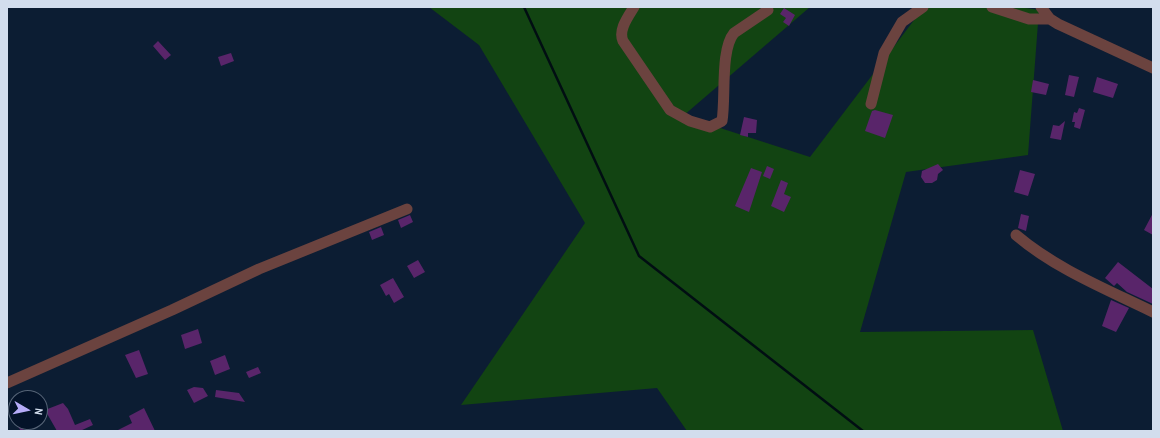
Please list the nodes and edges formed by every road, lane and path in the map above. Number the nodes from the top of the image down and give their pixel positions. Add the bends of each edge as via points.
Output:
1 (634, 7) edge
2 (923, 7) edge
3 (992, 7) edge
4 (1041, 7) edge
5 (768, 10) dead end
6 (1050, 19) junction
7 (1153, 68) edge
8 (872, 104) dead end
9 (407, 209) dead end
10 (1016, 235) dead end
11 (1153, 312) edge
12 (7, 383) edge

1 - 5 street via 622,31 623,41 670,110 690,121 710,127 720,123 722,118 730,37
2 - 8 street via 902,22 884,53
3 - 6 street via 1030,19
4 - 6 street
6 - 7 street
9 - 12 street via 259,269
10 - 11 street via 1046,258

